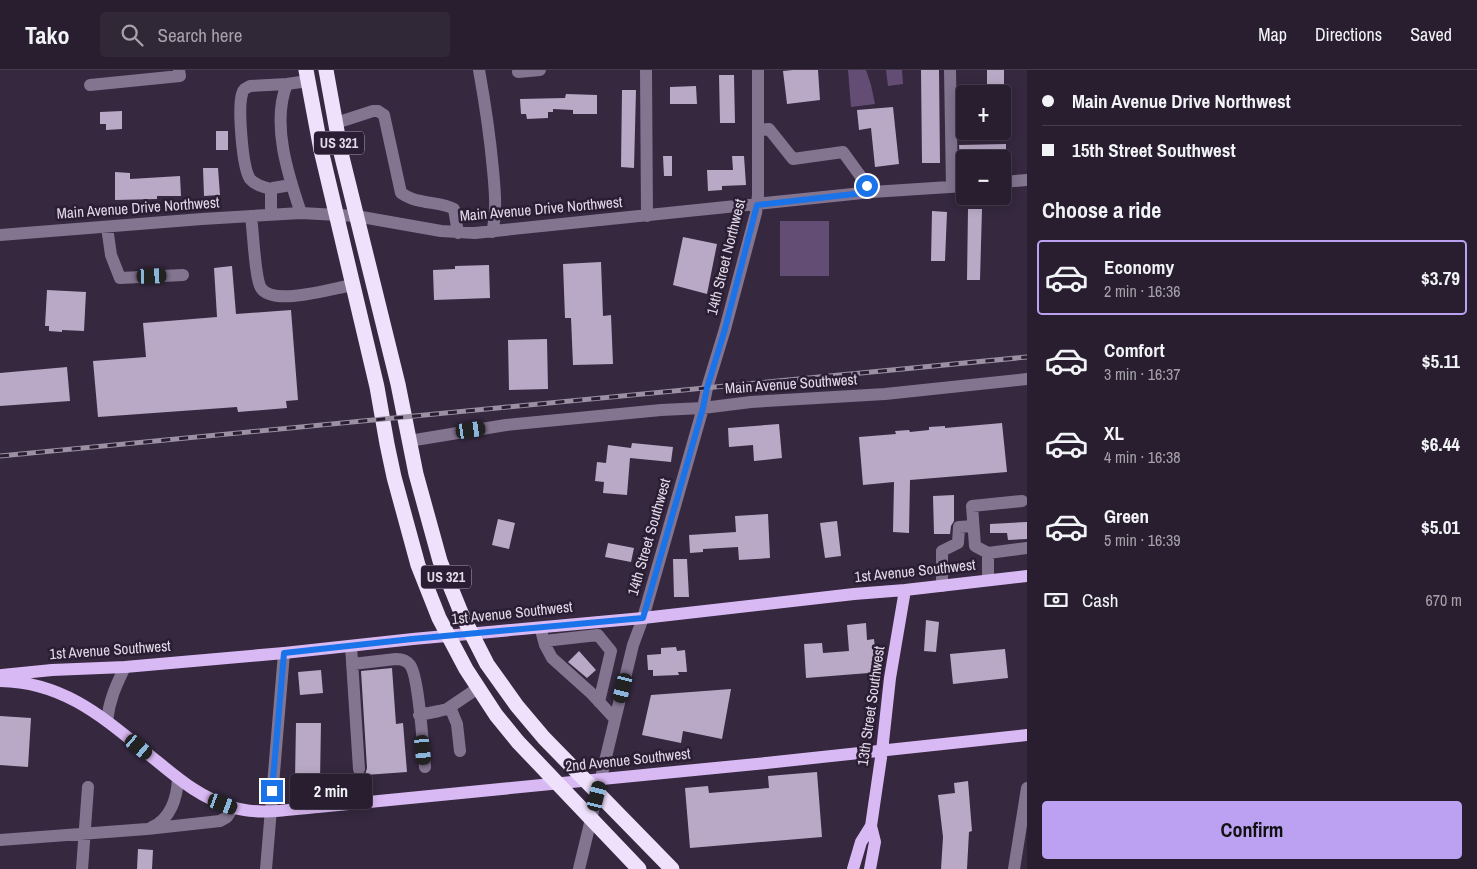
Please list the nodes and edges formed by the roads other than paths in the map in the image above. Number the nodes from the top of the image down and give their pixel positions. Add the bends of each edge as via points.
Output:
1 (326, 70) edge
2 (479, 70) edge
3 (540, 70) edge
4 (646, 70) edge
5 (758, 70) edge
6 (950, 70) edge
7 (518, 72) dead end
8 (180, 73) edge
9 (307, 76) edge
10 (287, 84) junction
11 (90, 85) dead end
12 (336, 122) junction
13 (758, 130) junction
14 (956, 150) edge
15 (1027, 180) edge
16 (1011, 181) edge
17 (292, 185) junction
18 (956, 186) edge
19 (270, 189) junction
20 (872, 192) junction
21 (757, 205) junction
22 (301, 213) junction
23 (271, 215) junction
24 (336, 215) junction
25 (251, 216) junction
26 (356, 216) junction
27 (647, 216) junction
28 (107, 227) junction
29 (492, 232) junction
30 (458, 233) junction
31 (0, 235) edge
32 (183, 275) dead end
33 (353, 285) junction
34 (1027, 379) edge
35 (707, 388) joint
36 (703, 408) junction
37 (409, 441) junction
38 (1022, 501) dead end
39 (973, 526) junction
40 (1027, 548) edge
41 (988, 553) junction
42 (1027, 576) edge
43 (988, 580) junction
44 (942, 586) junction
45 (904, 590) junction
46 (643, 618) junction
47 (597, 622) junction
48 (540, 627) junction
49 (598, 635) junction
50 (544, 641) junction
51 (350, 646) junction
52 (611, 651) junction
53 (284, 653) junction
54 (631, 656) junction
55 (352, 664) junction
56 (125, 667) junction
57 (0, 675) edge
58 (0, 681) edge
59 (478, 688) junction
60 (599, 702) junction
61 (450, 707) junction
62 (420, 716) junction
63 (615, 719) junction
64 (108, 721) junction
65 (1027, 735) edge
66 (460, 751) dead end
67 (882, 751) junction
68 (425, 766) dead end
69 (360, 769) dead end
70 (178, 779) junction
71 (601, 779) junction
72 (88, 787) dead end
73 (1027, 788) edge
74 (233, 808) junction
75 (270, 811) junction
76 (871, 826) junction
77 (146, 829) junction
78 (85, 833) junction
79 (0, 840) edge
80 (632, 863) edge
81 (82, 869) edge
82 (266, 869) edge
83 (579, 869) edge
84 (640, 869) edge
85 (672, 869) edge
86 (853, 869) edge
87 (870, 869) edge
88 (1014, 869) edge

1 - 12 highway, US 321
2 - 29 street via 495,195
3 - 7 street
4 - 27 street
5 - 13 street, 14th Street Northwest
6 - 14 street
8 - 11 street
9 - 10 street
9 - 24 highway, US 321
10 - 17 street via 280,113 285,159
10 - 19 street via 250,86 242,92 240,113 247,172 254,184
12 - 26 highway, US 321
12 - 30 street via 373,111 384,115 401,193 454,209
13 - 20 street via 769,129 793,159 843,152
13 - 21 street, 14th Street Northwest
15 - 16 street
17 - 19 street
17 - 22 street
18 - 20 street, Main Avenue Drive Northwest
19 - 23 street
20 - 21 street, Main Avenue Drive Northwest
21 - 27 street, Main Avenue Drive Northwest
21 - 35 street, 14th Street Northwest
22 - 23 street, Main Avenue Drive Northwest
22 - 24 street, Main Avenue Drive Northwest
23 - 25 street, Main Avenue Drive Northwest
24 - 26 street, Main Avenue Drive Northwest
24 - 33 highway, US 321
25 - 28 street, Main Avenue Drive Northwest
25 - 33 street via 260,287 266,294 294,296
26 - 30 street, Main Avenue Drive Northwest
26 - 37 highway, US 321
27 - 29 street, Main Avenue Drive Northwest
28 - 31 street, Main Avenue Drive Northwest
28 - 32 street via 111,255 120,278
29 - 30 street, Main Avenue Drive Northwest
33 - 59 highway, US 321 via 394,477 418,565 439,618
34 - 36 street, Main Avenue Southwest via 916,392
35 - 36 street, 14th Street Southwest
36 - 37 street, Main Avenue Southwest via 506,425
36 - 46 street, 14th Street Southwest
37 - 85 highway, US 321 via 440,561 487,664 544,738
38 - 39 street via 972,506
39 - 41 street via 975,546
39 - 44 street via 959,527 958,543 942,550
40 - 41 street
41 - 43 street
42 - 43 main road, 1st Avenue Southwest
43 - 44 main road, 1st Avenue Southwest
44 - 45 main road, 1st Avenue Southwest
45 - 46 main road, 1st Avenue Southwest
45 - 67 main road, 13th Street Southwest
46 - 47 main road, 1st Avenue Southwest
46 - 54 street, 14th Street Southwest
47 - 48 main road, 1st Avenue Southwest
47 - 49 street
48 - 50 street
48 - 51 main road, 1st Avenue Southwest
49 - 50 street
49 - 52 street
50 - 60 street via 552,658
51 - 53 main road, 1st Avenue Southwest
51 - 55 street
52 - 54 street
52 - 60 street
53 - 56 main road, 1st Avenue Southwest
53 - 75 street
54 - 63 street, 14th Street Southwest
55 - 62 street via 396,659 406,661 413,672
55 - 69 street
56 - 57 main road, 1st Avenue Southwest
56 - 64 street via 111,698
58 - 64 main road, 2nd Avenue Southwest via 52,689
59 - 61 street
59 - 80 highway, US 321 via 518,742
60 - 63 street
61 - 62 street
61 - 66 street via 457,724
62 - 68 street
63 - 71 street, 14th Street Southwest
64 - 70 main road, 2nd Avenue Southwest
65 - 67 main road, 2nd Avenue Southwest
67 - 71 main road, 2nd Avenue Southwest
67 - 76 main road, 13th Street Southwest
70 - 74 main road, 2nd Avenue Southwest via 194,791
70 - 77 street via 168,813 160,822
71 - 75 main road, 2nd Avenue Southwest
71 - 83 street, 14th Street Southwest
72 - 78 street
73 - 88 street
74 - 75 main road, 2nd Avenue Southwest
74 - 77 street via 227,817 220,820
75 - 82 street
76 - 86 main road, 13th Street Southwest via 861,842
76 - 87 main road, 13th Street Southwest via 875,842
77 - 78 street
78 - 79 street
78 - 81 street
80 - 84 highway, US 321

